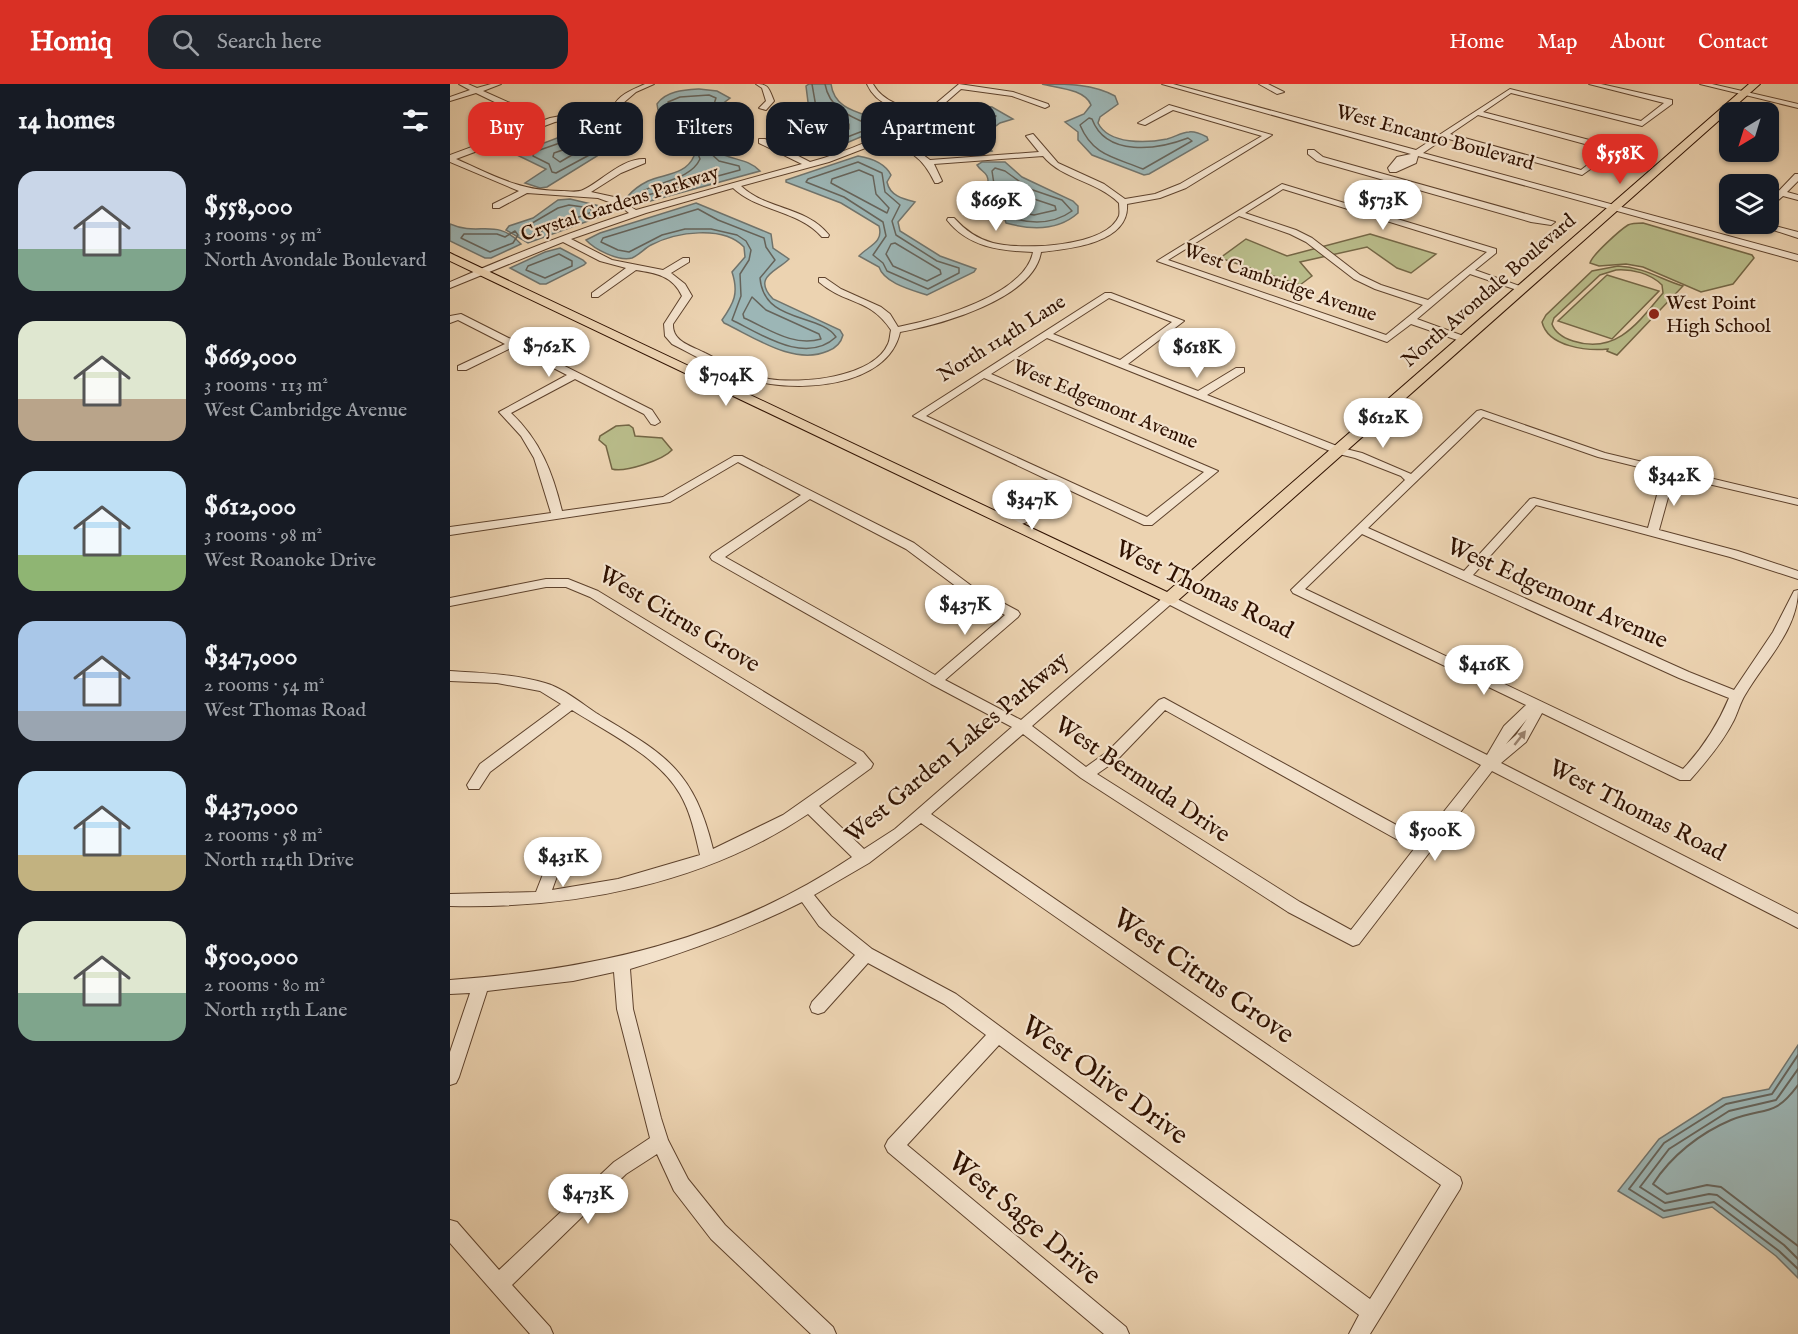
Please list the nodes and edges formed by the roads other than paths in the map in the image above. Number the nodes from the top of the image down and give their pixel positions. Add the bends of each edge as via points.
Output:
1 (462, 84) edge
2 (498, 84) edge
3 (651, 84) edge
4 (870, 84) edge
5 (1165, 84) edge
6 (1262, 84) edge
7 (1592, 84) edge
8 (1703, 84) edge
9 (1755, 84) edge
10 (765, 86) edge
11 (962, 86) edge
12 (1642, 89) dead end
13 (474, 91) junction
14 (1280, 92) dead end
15 (1743, 93) junction
16 (1635, 95) junction
17 (450, 99) edge
18 (501, 102) edge
19 (620, 102) edge
20 (889, 102) edge
21 (942, 102) edge
22 (1244, 105) junction
23 (1045, 106) dead end
24 (1798, 106) edge
25 (763, 108) dead end
26 (1235, 110) dead end
27 (1478, 113) junction
28 (1226, 115) dead end
29 (557, 119) edge
30 (1218, 120) junction
31 (1142, 123) dead end
32 (1444, 135) junction
33 (1030, 136) dead end
34 (762, 141) dead end
35 (861, 146) edge
36 (1311, 152) dead end
37 (1045, 154) junction
38 (1415, 155) junction
39 (920, 156) edge
40 (450, 159) edge
41 (642, 161) dead end
42 (930, 162) junction
43 (809, 165) junction
44 (1798, 176) edge
45 (1383, 177) junction
46 (938, 181) dead end
47 (735, 185) junction
48 (526, 191) junction
49 (1781, 193) joint
50 (583, 194) junction
51 (1798, 198) edge
52 (1123, 202) junction
53 (496, 206) dead end
54 (1617, 207) junction
55 (634, 213) junction
56 (1238, 213) junction
57 (951, 220) dead end
58 (1551, 222) dead end
59 (1779, 230) edge
60 (825, 235) dead end
61 (1798, 235) edge
62 (563, 238) junction
63 (1037, 250) junction
64 (450, 257) edge
65 (1798, 258) edge
66 (686, 260) dead end
67 (634, 267) junction
68 (1469, 271) junction
69 (480, 272) junction
70 (664, 273) junction
71 (822, 280) dead end
72 (450, 285) edge
73 (1523, 289) junction
74 (595, 295) dead end
75 (1430, 303) junction
76 (454, 318) edge
77 (1410, 320) junction
78 (896, 330) junction
79 (1045, 334) junction
80 (1466, 340) junction
81 (512, 344) junction
82 (1121, 364) junction
83 (462, 368) dead end
84 (1240, 369) dead end
85 (983, 374) junction
86 (575, 375) junction
87 (1199, 395) junction
88 (655, 422) dead end
89 (1339, 451) junction
90 (1669, 472) junction
91 (1411, 479) junction
92 (1065, 484) junction
93 (808, 495) junction
94 (1798, 502) edge
95 (557, 515) junction
96 (1012, 523) junction
97 (1360, 529) junction
98 (450, 531) edge
99 (1652, 533) junction
100 (1798, 575) edge
101 (1465, 577) junction
102 (1798, 594) edge
103 (1168, 599) junction
104 (450, 602) edge
105 (507, 665) dead end
106 (450, 676) edge
107 (497, 678) junction
108 (936, 681) junction
109 (1737, 696) junction
110 (572, 703) junction
111 (1538, 704) junction
112 (1023, 727) junction
113 (1490, 763) junction
114 (1086, 774) junction
115 (474, 784) dead end
116 (809, 806) junction
117 (921, 815) junction
118 (1425, 848) junction
119 (708, 858) junction
120 (864, 859) junction
121 (552, 868) dead end
122 (805, 895) junction
123 (542, 897) junction
124 (450, 900) edge
125 (1798, 921) edge
126 (866, 954) junction
127 (622, 965) junction
128 (481, 985) junction
129 (450, 987) edge
130 (818, 1007) dead end
131 (997, 1035) junction
132 (450, 1077) edge
133 (660, 1142) junction
134 (450, 1229) edge
135 (498, 1285) junction
136 (1373, 1312) junction
137 (543, 1334) edge
138 (826, 1334) edge
139 (1119, 1334) edge
140 (1359, 1334) edge

1 - 13 street
2 - 13 street
3 - 19 street
4 - 20 street
5 - 22 street, West Encanto Boulevard
6 - 14 street
7 - 16 street
8 - 15 street
9 - 15 main road, North Avondale Boulevard
10 - 25 street via 770,101
11 - 21 street, Crystal Gardens Parkway
11 - 23 street via 1013,94
12 - 16 street
13 - 17 street
13 - 18 street
15 - 24 street
15 - 54 main road, North Avondale Boulevard
16 - 27 street via 1669,102 1642,124 1510,92
22 - 26 street
22 - 38 street, West Encanto Boulevard
27 - 32 street
27 - 32 street via 1613,149 1582,173
28 - 30 street
29 - 40 street
30 - 31 street via 1172,107
30 - 52 street via 1268,135 1183,186
32 - 38 street
33 - 37 street
34 - 43 street
35 - 43 street, Crystal Gardens Parkway
36 - 45 street via 1320,159
37 - 42 street
37 - 52 street via 1062,170 1113,190
38 - 45 street via 1413,161
38 - 54 street, West Encanto Boulevard
39 - 42 street
40 - 48 street
41 - 50 street
42 - 46 street
43 - 47 street, Crystal Gardens Parkway
44 - 49 street
45 - 58 street
47 - 55 street, Crystal Gardens Parkway
47 - 60 street via 754,199 809,219
48 - 50 street
48 - 53 street
49 - 51 street
50 - 55 street via 618,203
52 - 63 street via 1123,215 1104,233 1076,245
54 - 65 street, West Encanto Boulevard
54 - 73 main road, North Avondale Boulevard
55 - 62 street, Crystal Gardens Parkway
56 - 68 street via 1282,186 1493,251
56 - 75 street via 1301,236 1357,277 1378,287
56 - 77 street, West Cambridge Avenue via 1161,261 1387,339
57 - 63 street via 967,237 1000,248
59 - 61 street
62 - 67 street via 592,255
62 - 69 street, Crystal Gardens Parkway
63 - 78 street via 1035,263 1027,274 1003,291 961,314
64 - 69 main road, West Thomas Road
66 - 70 street
67 - 70 street
67 - 74 street
68 - 73 street
68 - 75 street
69 - 72 street, Crystal Gardens Parkway
69 - 96 main road, West Thomas Road
70 - 78 street via 675,278 687,296 666,326 666,332 675,342 753,378 785,384 842,378 878,360 891,347
71 - 78 street via 833,290 880,311
73 - 80 main road, North Avondale Boulevard
75 - 77 street
76 - 81 street
77 - 80 street, West Cambridge Avenue
79 - 82 street
79 - 82 street, North 114th Lane via 1108,295 1179,321
79 - 85 street, North 114th Lane
80 - 89 main road, North Avondale Boulevard
81 - 83 street
81 - 86 street
82 - 87 street
84 - 87 street
85 - 92 street, North 114th Lane via 918,416
85 - 92 street, West Edgemont Avenue via 1212,471 1148,522
86 - 88 street via 648,412
86 - 95 street via 504,412 520,425 540,457 549,477
87 - 89 street
89 - 91 street via 1396,477
89 - 103 main road, North Avondale Boulevard
90 - 91 street via 1570,445 1481,413
90 - 94 street
90 - 99 street
91 - 97 street
92 - 96 street via 1030,516
93 - 95 street via 738,458 666,500
93 - 108 street via 910,546 969,590 1014,614
93 - 108 street, West Bermuda Drive via 716,557
95 - 98 street
96 - 103 main road, West Thomas Road
97 - 101 street, West Edgemont Avenue
97 - 111 street via 1297,590
99 - 100 street
99 - 101 street via 1534,501
101 - 109 street, West Edgemont Avenue
102 - 109 street via 1779,633
103 - 112 street, West Garden Lakes Parkway
103 - 113 street, West Thomas Road
104 - 116 street, West Citrus Grove via 546,583 568,583 594,594 866,764
105 - 107 street
106 - 107 street
107 - 110 street via 544,687
108 - 112 street, West Bermuda Drive
109 - 111 street via 1727,720 1685,776
110 - 115 street via 485,768
110 - 119 street via 645,749 676,777 698,817
111 - 113 street via 1536,718 1508,753
112 - 114 street, West Bermuda Drive
112 - 117 street, West Garden Lakes Parkway
113 - 118 street
113 - 125 street, West Thomas Road
114 - 118 street via 1112,756 1164,703
114 - 118 street, West Bermuda Drive via 1294,907 1353,939
116 - 119 street via 775,827
116 - 120 street
117 - 120 street, West Garden Lakes Parkway
117 - 136 street, West Citrus Grove via 1453,1183
119 - 123 street via 594,890
120 - 122 street, West Garden Lakes Parkway
121 - 123 street
122 - 126 street, West Olive Drive via 825,921
122 - 127 street, West Garden Lakes Parkway via 722,933
123 - 124 street
126 - 130 street
126 - 131 street, West Olive Drive via 950,999
127 - 128 street, West Garden Lakes Parkway via 552,979
127 - 133 street via 625,1009
128 - 129 street, West Garden Lakes Parkway
128 - 132 street
131 - 136 street, West Olive Drive
131 - 139 street, West Sage Drive via 894,1146
133 - 135 street via 620,1168
133 - 138 street via 681,1185 718,1232
134 - 135 street
135 - 137 street
136 - 140 street

